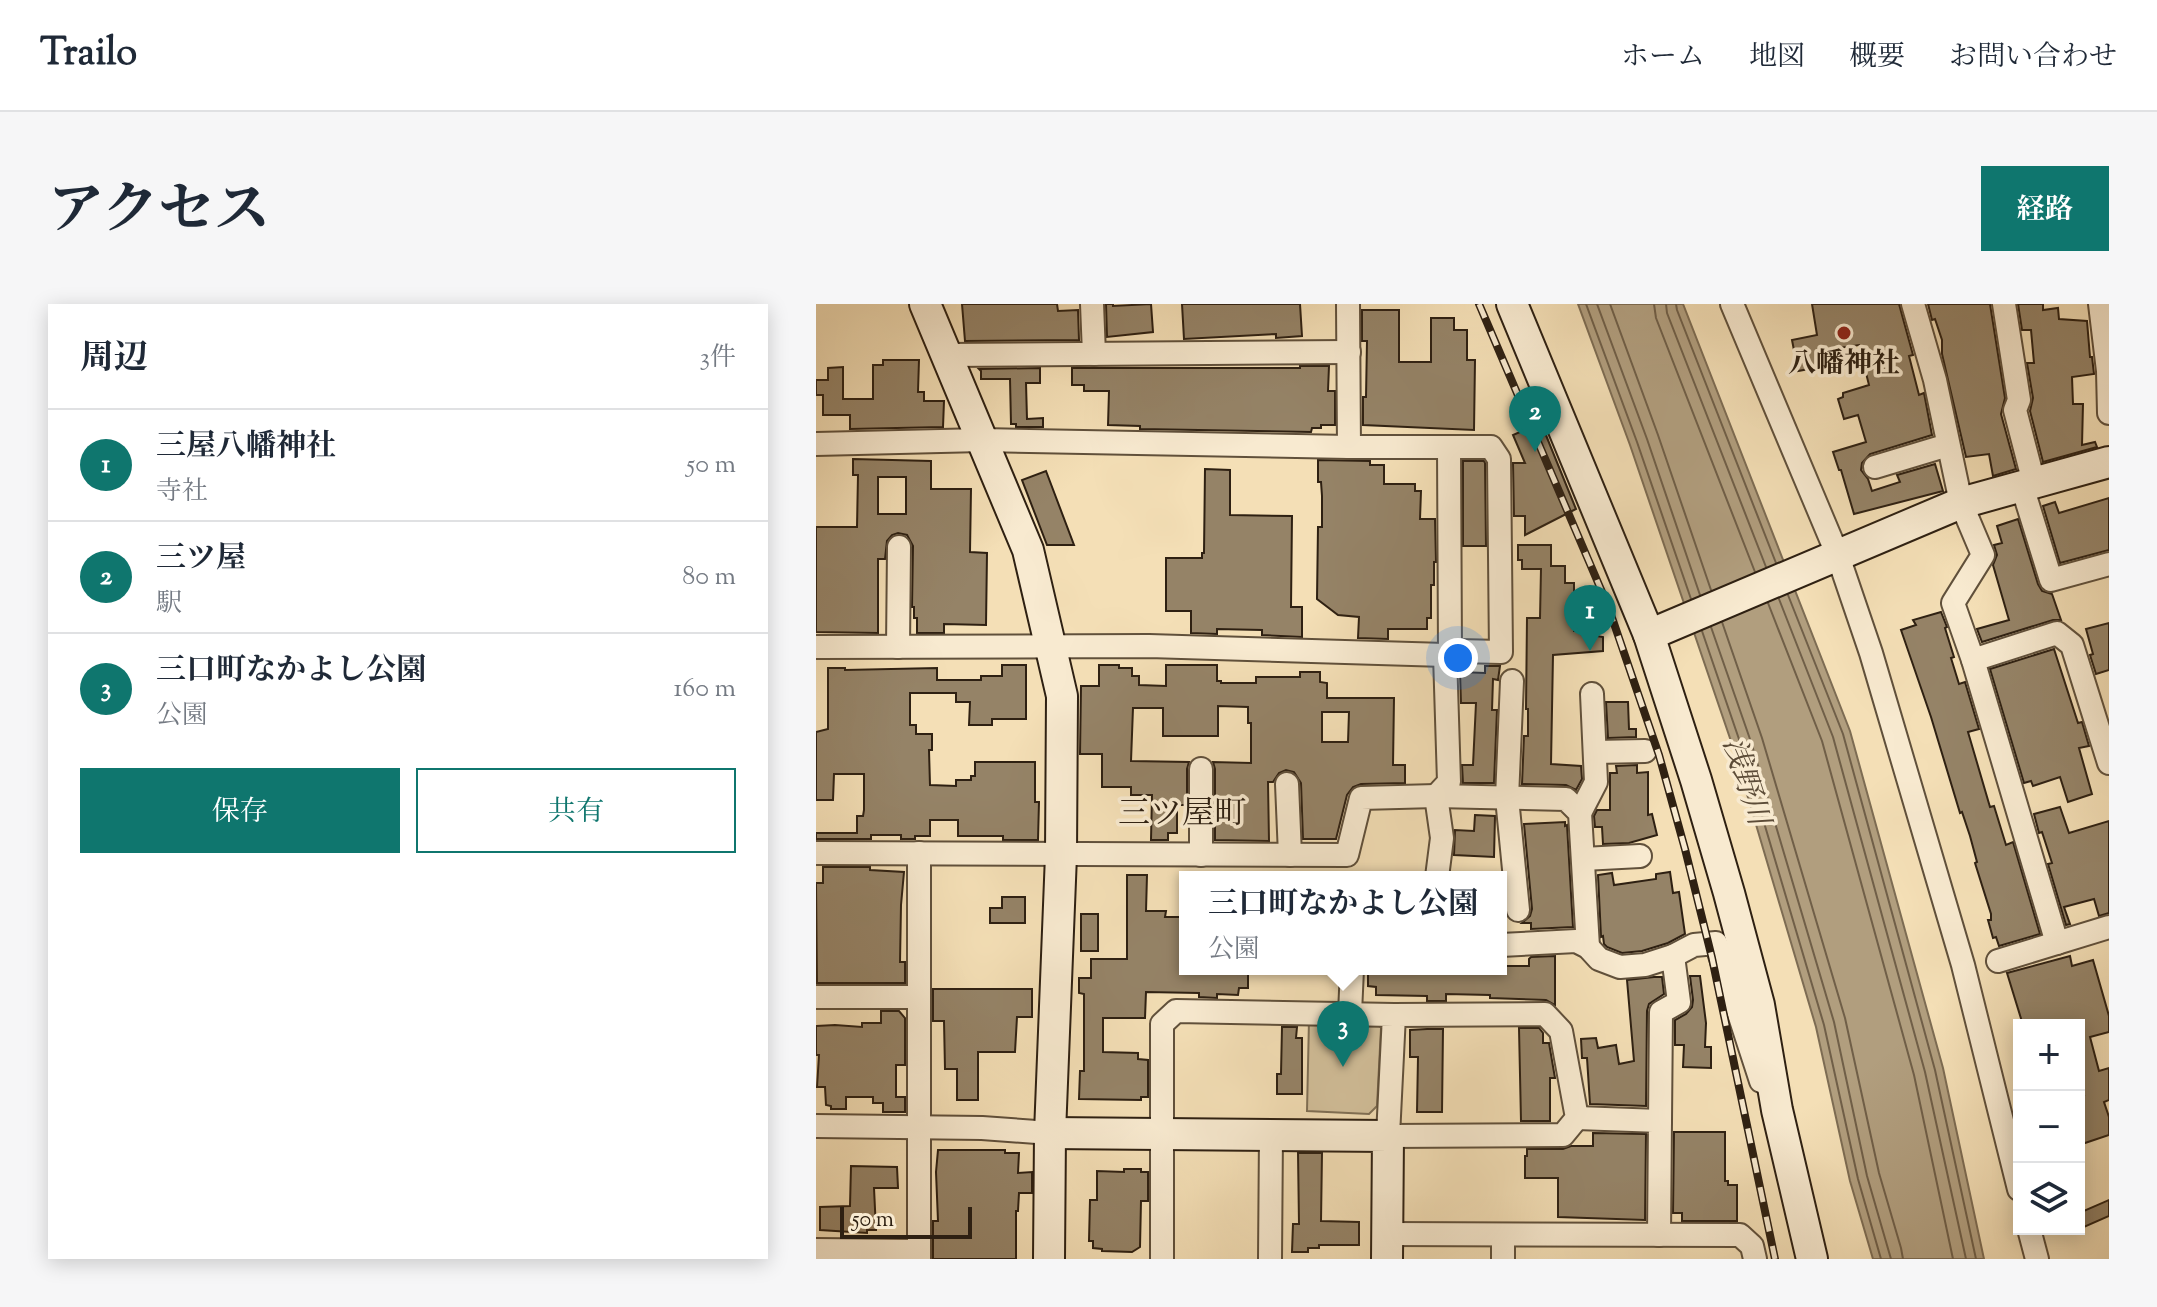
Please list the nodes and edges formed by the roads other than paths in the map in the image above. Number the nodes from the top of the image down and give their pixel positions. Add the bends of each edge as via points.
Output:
1 (1092, 304) edge
2 (1348, 304) edge
3 (1512, 304) edge
4 (1732, 304) edge
5 (1913, 304) edge
6 (2004, 304) edge
7 (2100, 304) edge
8 (928, 305) edge
9 (1349, 352) junction
10 (1094, 354) junction
11 (946, 355) junction
12 (2109, 413) edge
13 (982, 440) junction
14 (816, 444) edge
15 (1948, 445) junction
16 (1349, 447) junction
17 (1449, 447) junction
18 (2109, 462) edge
19 (1875, 467) dead end
20 (2028, 485) junction
21 (1961, 503) junction
22 (899, 547) dead end
23 (1838, 556) junction
24 (2109, 564) edge
25 (1649, 635) junction
26 (816, 647) edge
27 (898, 647) junction
28 (1049, 647) junction
29 (1448, 654) junction
30 (1973, 660) junction
31 (1512, 681) dead end
32 (1592, 694) dead end
33 (1645, 751) dead end
34 (1595, 752) junction
35 (2109, 763) edge
36 (1201, 769) dead end
37 (1287, 784) dead end
38 (1436, 796) junction
39 (1507, 798) junction
40 (1580, 813) junction
41 (816, 853) edge
42 (919, 853) junction
43 (1061, 855) junction
44 (1201, 855) junction
45 (1290, 855) junction
46 (1640, 856) dead end
47 (1583, 859) junction
48 (1438, 871) edge
49 (1518, 910) dead end
50 (2108, 933) edge
51 (2057, 943) junction
52 (1507, 945) edge
53 (1588, 947) junction
54 (1673, 956) junction
55 (1998, 961) dead end
56 (1352, 975) edge
57 (816, 997) edge
58 (919, 997) junction
59 (1350, 1013) junction
60 (1394, 1015) junction
61 (1777, 1110) junction
62 (1577, 1118) junction
63 (1660, 1121) junction
64 (816, 1126) edge
65 (920, 1128) junction
66 (1050, 1133) junction
67 (1163, 1133) junction
68 (1271, 1134) junction
69 (1388, 1136) junction
70 (2013, 1165) edge
71 (1659, 1235) junction
72 (2031, 1235) edge
73 (1503, 1236) junction
74 (1387, 1247) edge
75 (816, 1250) edge
76 (919, 1255) edge
77 (1049, 1259) edge
78 (1162, 1259) edge
79 (1270, 1259) edge
80 (1503, 1259) edge
81 (1755, 1259) edge
82 (1812, 1259) edge
83 (2037, 1259) edge

1 - 10 street
2 - 9 street
3 - 25 street
4 - 23 street
5 - 15 street
6 - 20 street
7 - 12 street
8 - 11 street
9 - 10 street
9 - 16 street
10 - 11 street
11 - 13 street
13 - 14 street
13 - 16 street
13 - 28 street via 1028,550
15 - 19 street
15 - 21 street
16 - 17 street
17 - 29 street
17 - 29 street via 1491,447 1499,459 1501,652
18 - 20 street
20 - 21 street
20 - 24 street via 2051,580
21 - 23 street
21 - 30 street via 1983,555 1953,603
22 - 27 street
23 - 25 street
23 - 70 street via 1963,965
25 - 61 street via 1729,893 1759,1005
26 - 27 street
27 - 28 street
28 - 29 street
28 - 43 street via 1062,696
29 - 38 street via 1449,782
30 - 35 street via 2057,633 2072,645
30 - 51 street
31 - 39 street
32 - 34 street
33 - 34 street
34 - 40 street via 1596,782
36 - 44 street
37 - 45 street
38 - 39 street
38 - 45 street via 1361,798 1347,855
38 - 48 street via 1442,838
39 - 40 street via 1566,799
39 - 49 street
40 - 47 street
41 - 42 street
42 - 43 street
42 - 58 street
43 - 44 street
43 - 66 street
44 - 45 street
46 - 47 street
47 - 53 street
50 - 51 street
51 - 55 street
52 - 53 street via 1576,941
53 - 54 street via 1599,959 1620,967
54 - 61 street via 1694,945 1716,943 1766,1098
54 - 63 street via 1679,1002 1661,1012
56 - 59 street
57 - 58 street
58 - 65 street
59 - 60 street
59 - 67 street via 1176,1011 1162,1024
60 - 62 street via 1545,1014 1561,1031
60 - 69 street
61 - 82 street
62 - 63 street
62 - 69 street via 1563,1135
63 - 71 street
64 - 65 street
65 - 66 street
65 - 76 street
66 - 67 street
66 - 77 street
67 - 68 street
67 - 78 street
68 - 69 street
68 - 79 street
69 - 74 street
71 - 73 street
71 - 81 street via 1740,1235 1752,1246
72 - 83 street
73 - 74 street
73 - 80 street
75 - 76 street

